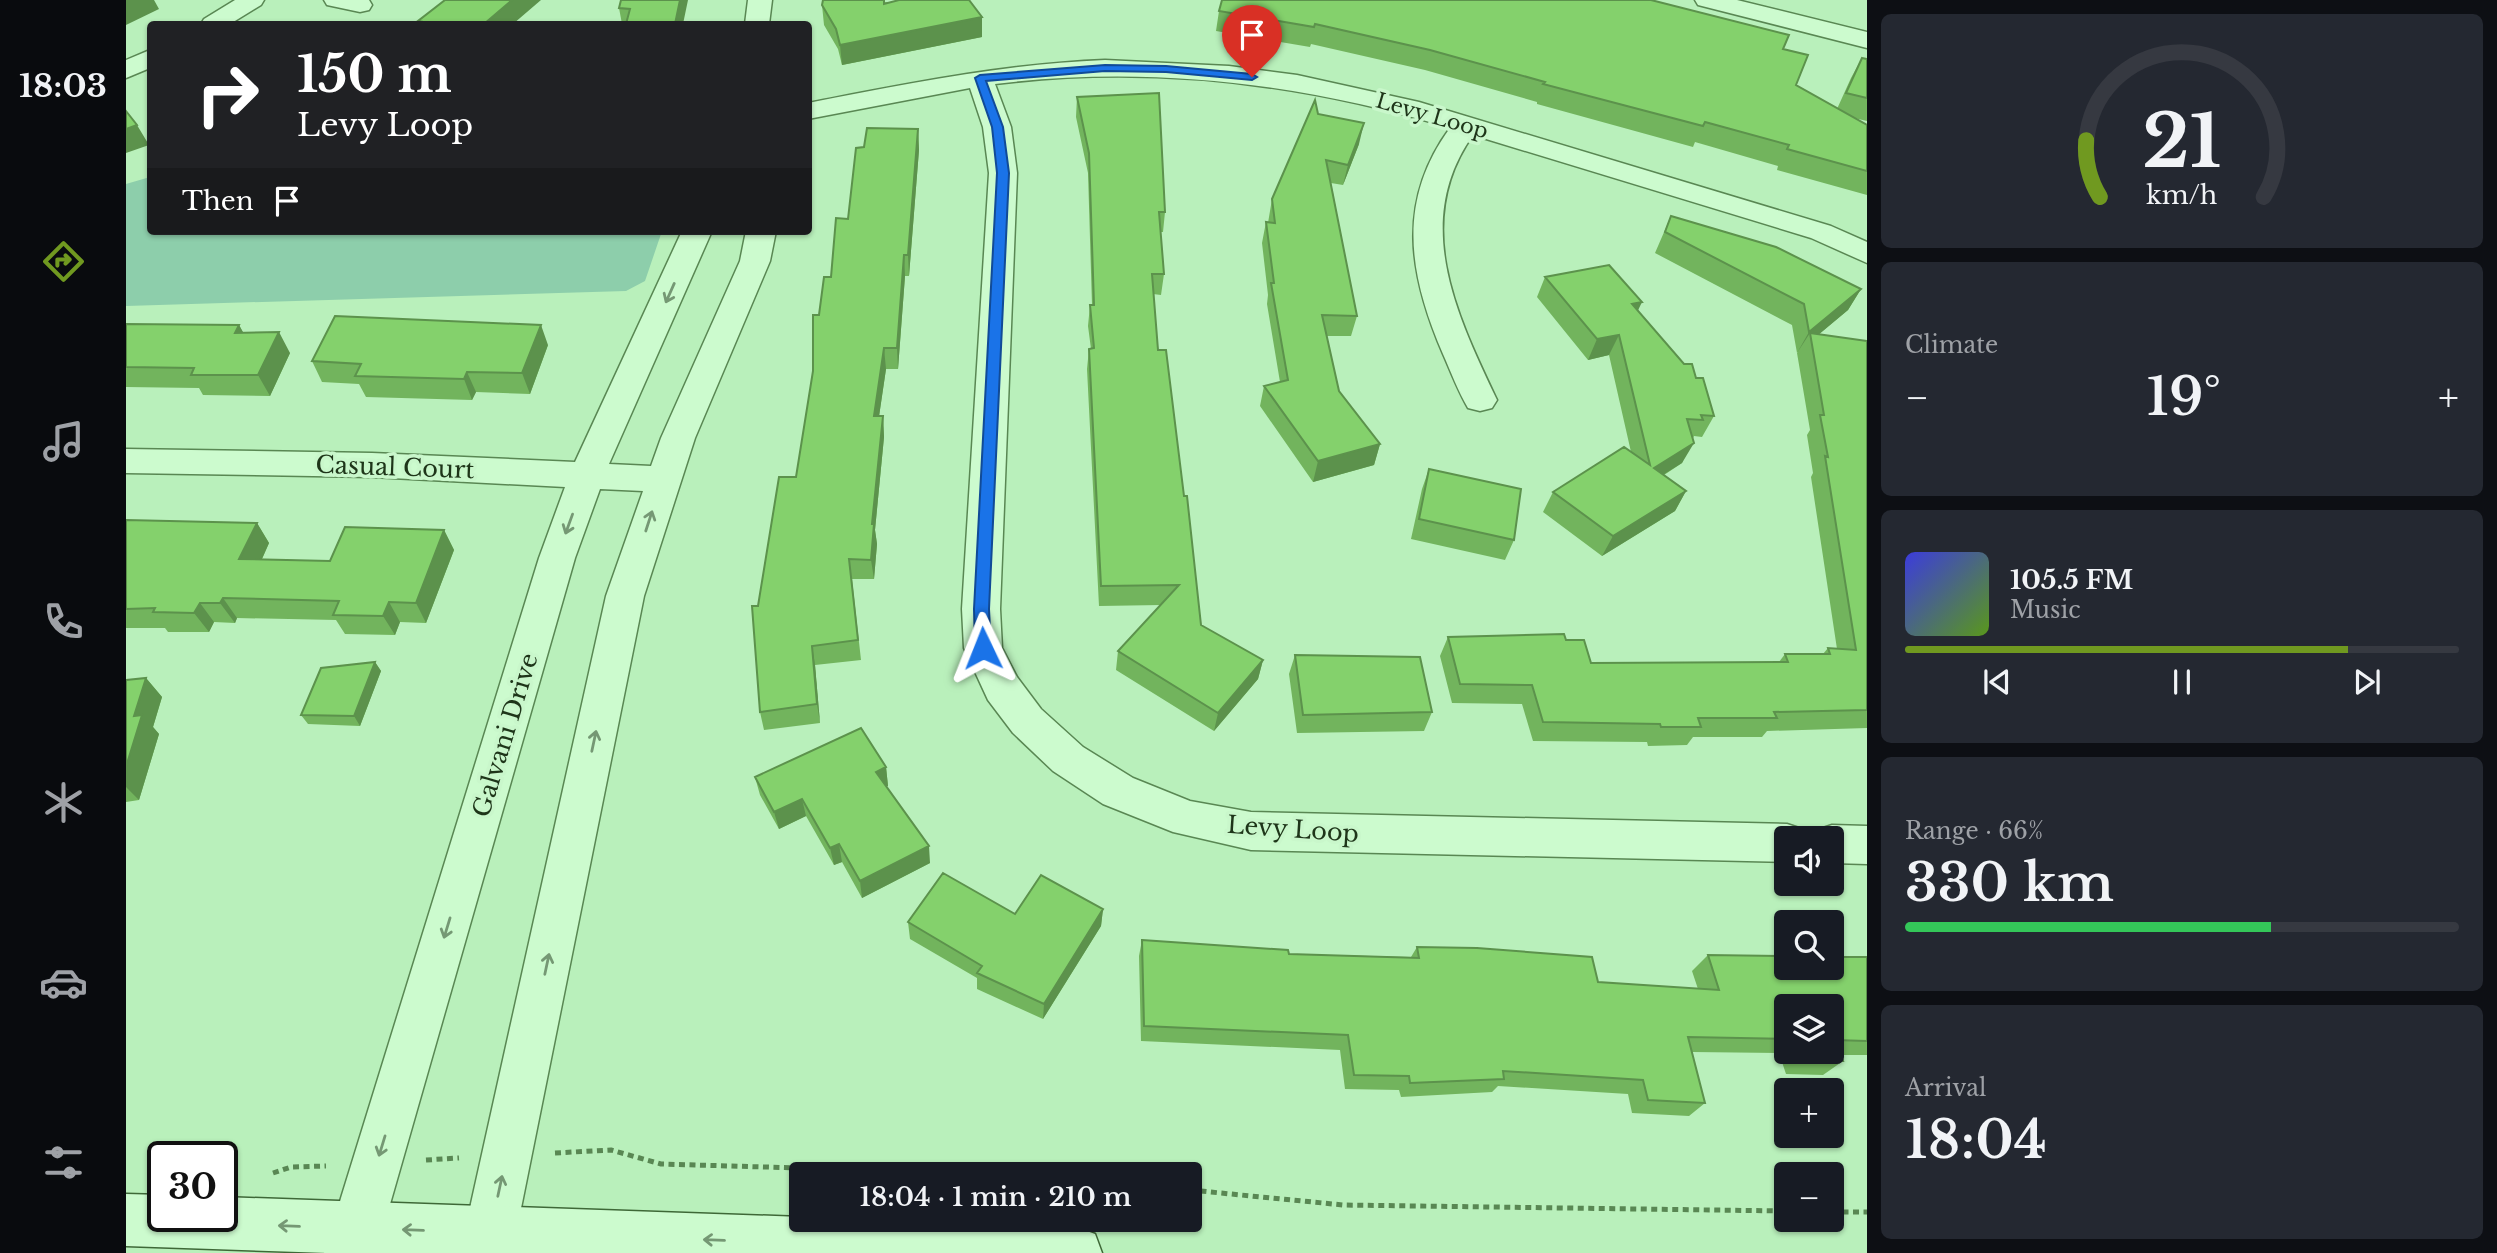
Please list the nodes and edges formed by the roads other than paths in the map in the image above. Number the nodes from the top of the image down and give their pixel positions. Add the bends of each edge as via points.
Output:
1 (252, 0) edge
2 (760, 0) edge
3 (1707, 0) edge
4 (218, 21) edge
5 (757, 21) edge
6 (1867, 40) edge
7 (147, 59) edge
8 (126, 69) edge
9 (980, 78) junction
10 (812, 110) edge
11 (1466, 125) junction
12 (696, 235) edge
13 (760, 235) edge
14 (1867, 254) edge
15 (1480, 400) dead end
16 (126, 461) edge
17 (587, 475) junction
18 (663, 479) junction
19 (1774, 843) edge
20 (1844, 844) edge
21 (1867, 845) edge
22 (126, 1220) edge
23 (354, 1241) edge
24 (488, 1243) edge
25 (1076, 1253) edge

1 - 4 street
2 - 5 street
3 - 6 street
7 - 8 street
9 - 10 street, Levy Loop
9 - 11 street, Levy Loop via 1105,68 1229,74 1365,97
9 - 19 street, Levy Loop via 997,127 1003,173 981,609 983,648 1002,688 1027,721 1068,759 1118,791 1188,819 1251,831
11 - 14 street, Levy Loop via 1821,232
11 - 15 street via 1446,155 1433,187 1427,224 1429,267 1440,313
12 -> 17 street, Galvani Drive
13 - 18 street via 755,261
16 - 17 street, Casual Court
17 - 18 street, Casual Court
17 -> 23 street, Galvani Drive via 557,558
24 -> 18 street via 625,596
20 - 21 street
23 -> 22 street
24 -> 23 street
25 -> 24 street

